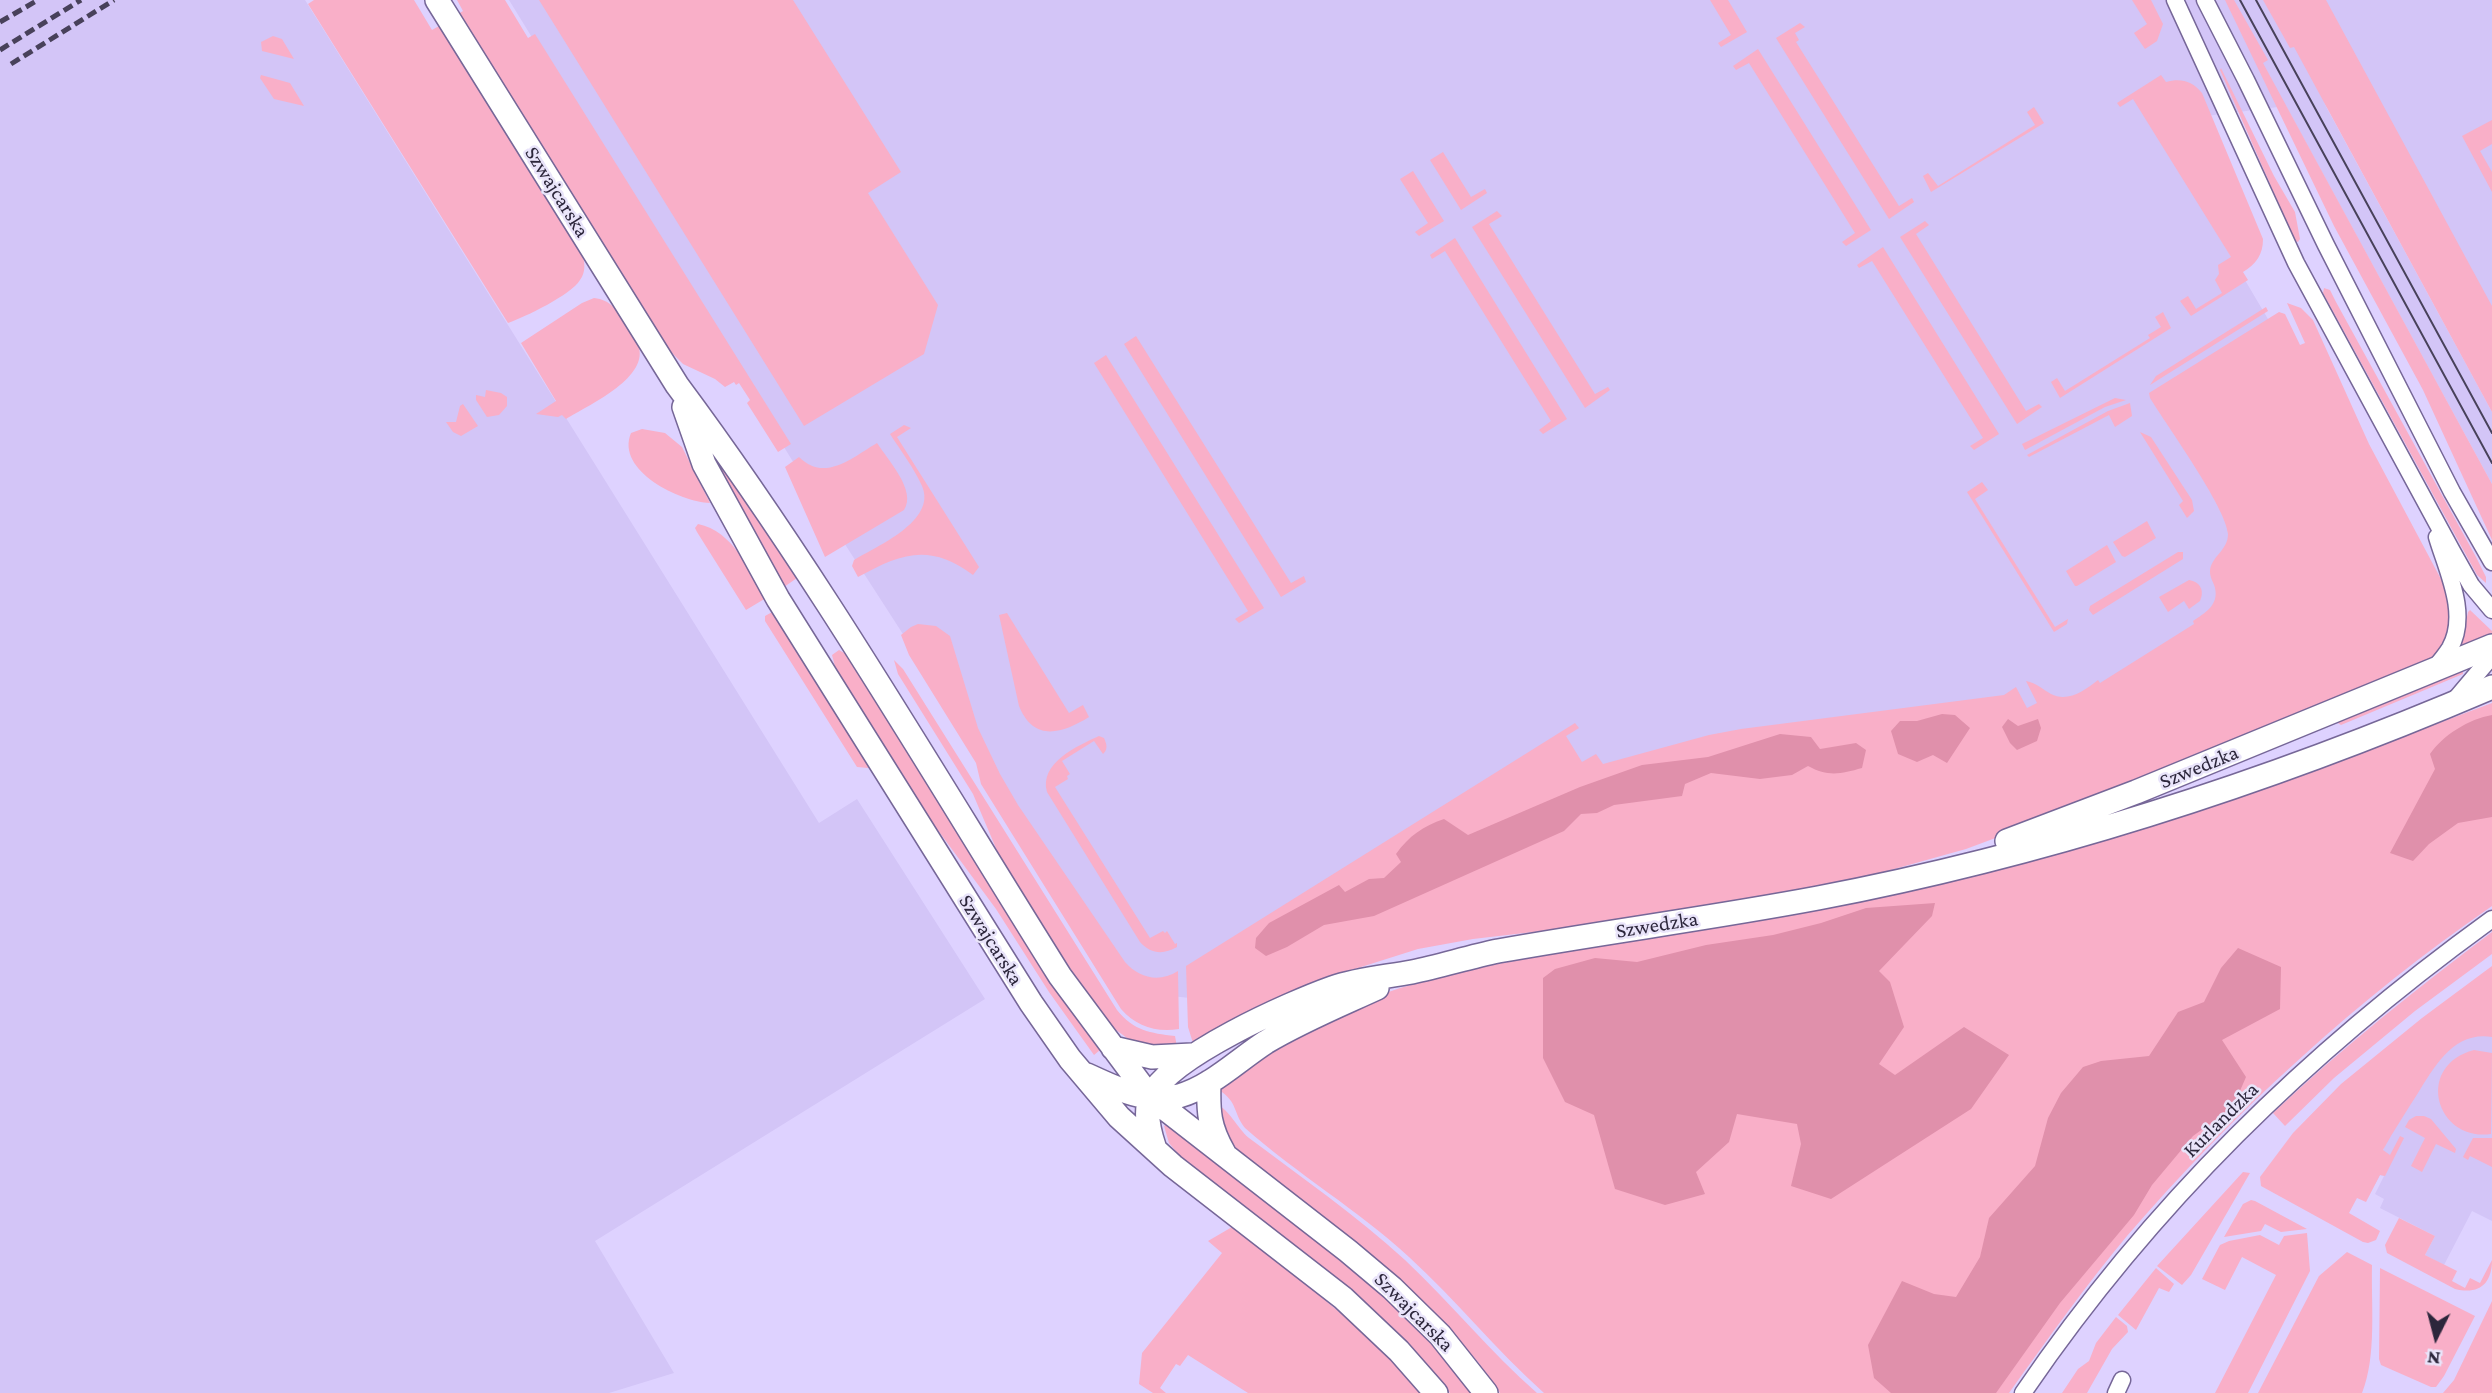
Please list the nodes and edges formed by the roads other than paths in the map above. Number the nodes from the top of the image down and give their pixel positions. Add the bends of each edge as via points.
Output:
1 (437, 0) edge
2 (2175, 0) edge
3 (2205, 0) edge
4 (677, 385) junction
5 (2430, 512) junction
6 (2489, 557) edge
7 (2492, 610) edge
8 (2492, 646) edge
9 (2492, 656) edge
10 (2432, 673) junction
11 (2492, 687) edge
12 (2451, 705) junction
13 (1902, 879) junction
14 (2492, 919) edge
15 (1413, 972) junction
16 (1113, 1048) junction
17 (1194, 1055) junction
18 (1081, 1072) junction
19 (1209, 1082) junction
20 (1150, 1097) junction
21 (1154, 1146) junction
22 (1228, 1159) junction
23 (1436, 1393) edge
24 (1486, 1393) edge
25 (2023, 1393) edge

1 - 4 street, Szwajcarska
2 - 5 street via 2295,263
3 - 6 street via 2338,270
4 - 16 street, Szwajcarska via 832,611 1060,976
4 - 18 street, Szwajcarska via 704,464 790,620 1031,1003
5 - 7 street via 2472,585
5 - 10 street via 2458,623 2450,648
8 - 10 street, Szwedzka
9 - 12 street
10 - 13 street, Szwedzka via 2125,797
11 - 12 street, Szwedzka
12 - 13 street, Szwedzka via 2154,813
13 - 15 street, Szwedzka via 1766,908 1496,952
14 - 25 street, Kurlandzka via 2355,1025 2210,1160 2130,1250
15 - 17 street, Szwedzka via 1336,987
15 - 19 street, Szwedzka via 1311,1018
16 - 17 street via 1152,1057
16 - 20 street, Szwajcarska
17 - 20 street, Szwedzka via 1169,1072
18 - 20 street, Szwedzka via 1124,1092
18 - 21 street, Szwajcarska via 1119,1117
19 - 20 street, Szwedzka via 1178,1096
19 - 22 street via 1208,1116
20 - 21 street via 1149,1129
20 - 22 street, Szwajcarska
21 - 23 street, Szwajcarska via 1191,1181 1361,1314
22 - 24 street, Szwajcarska via 1399,1295 1440,1335

